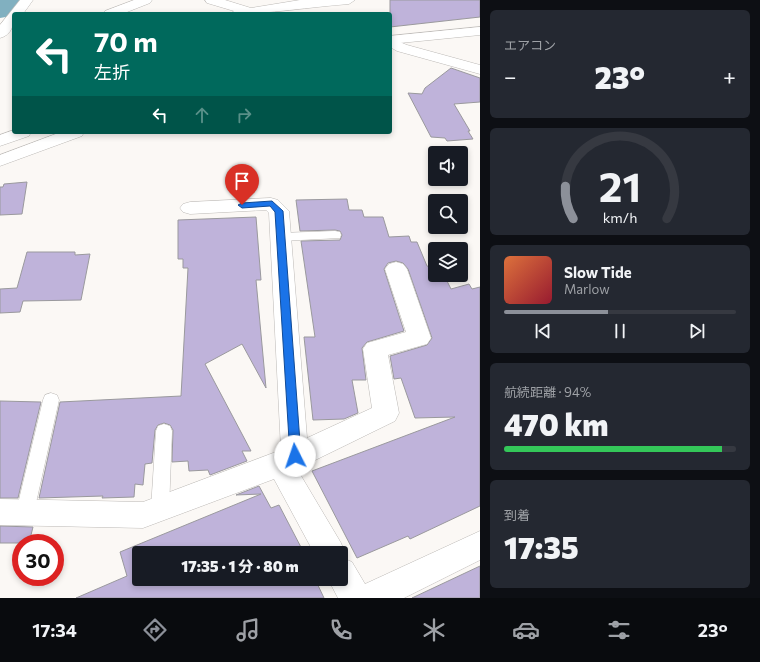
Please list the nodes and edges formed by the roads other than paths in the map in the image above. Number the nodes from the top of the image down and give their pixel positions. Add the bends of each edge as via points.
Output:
1 (27, 0) edge
2 (146, 0) edge
3 (211, 0) edge
4 (349, 0) edge
5 (18, 12) edge
6 (115, 12) edge
7 (245, 12) edge
8 (256, 12) edge
9 (12, 21) edge
10 (480, 31) edge
11 (5, 33) edge
12 (392, 41) edge
13 (392, 42) edge
14 (480, 70) edge
15 (18, 134) edge
16 (71, 134) edge
17 (0, 141) edge
18 (0, 162) edge
19 (190, 208) dead end
20 (335, 235) dead end
21 (281, 237) junction
22 (396, 268) dead end
23 (51, 400) dead end
24 (164, 430) dead end
25 (288, 460) junction
26 (160, 509) junction
27 (13, 512) edge
28 (480, 545) edge
29 (327, 546) edge
30 (348, 586) edge
31 (355, 598) edge
32 (370, 598) edge

1 - 5 street
2 - 6 street
3 - 7 street
4 - 8 street
9 - 11 street
10 - 12 street
13 - 14 street via 402,48
15 - 17 street
16 - 18 street
19 - 21 street via 272,204 279,211
20 - 21 lane
21 - 25 street
22 - 25 street via 419,338 374,349 386,413
23 - 27 lane
24 - 26 lane
25 - 26 street
25 - 29 street
26 - 27 street via 143,515
28 - 32 street
30 - 31 street

